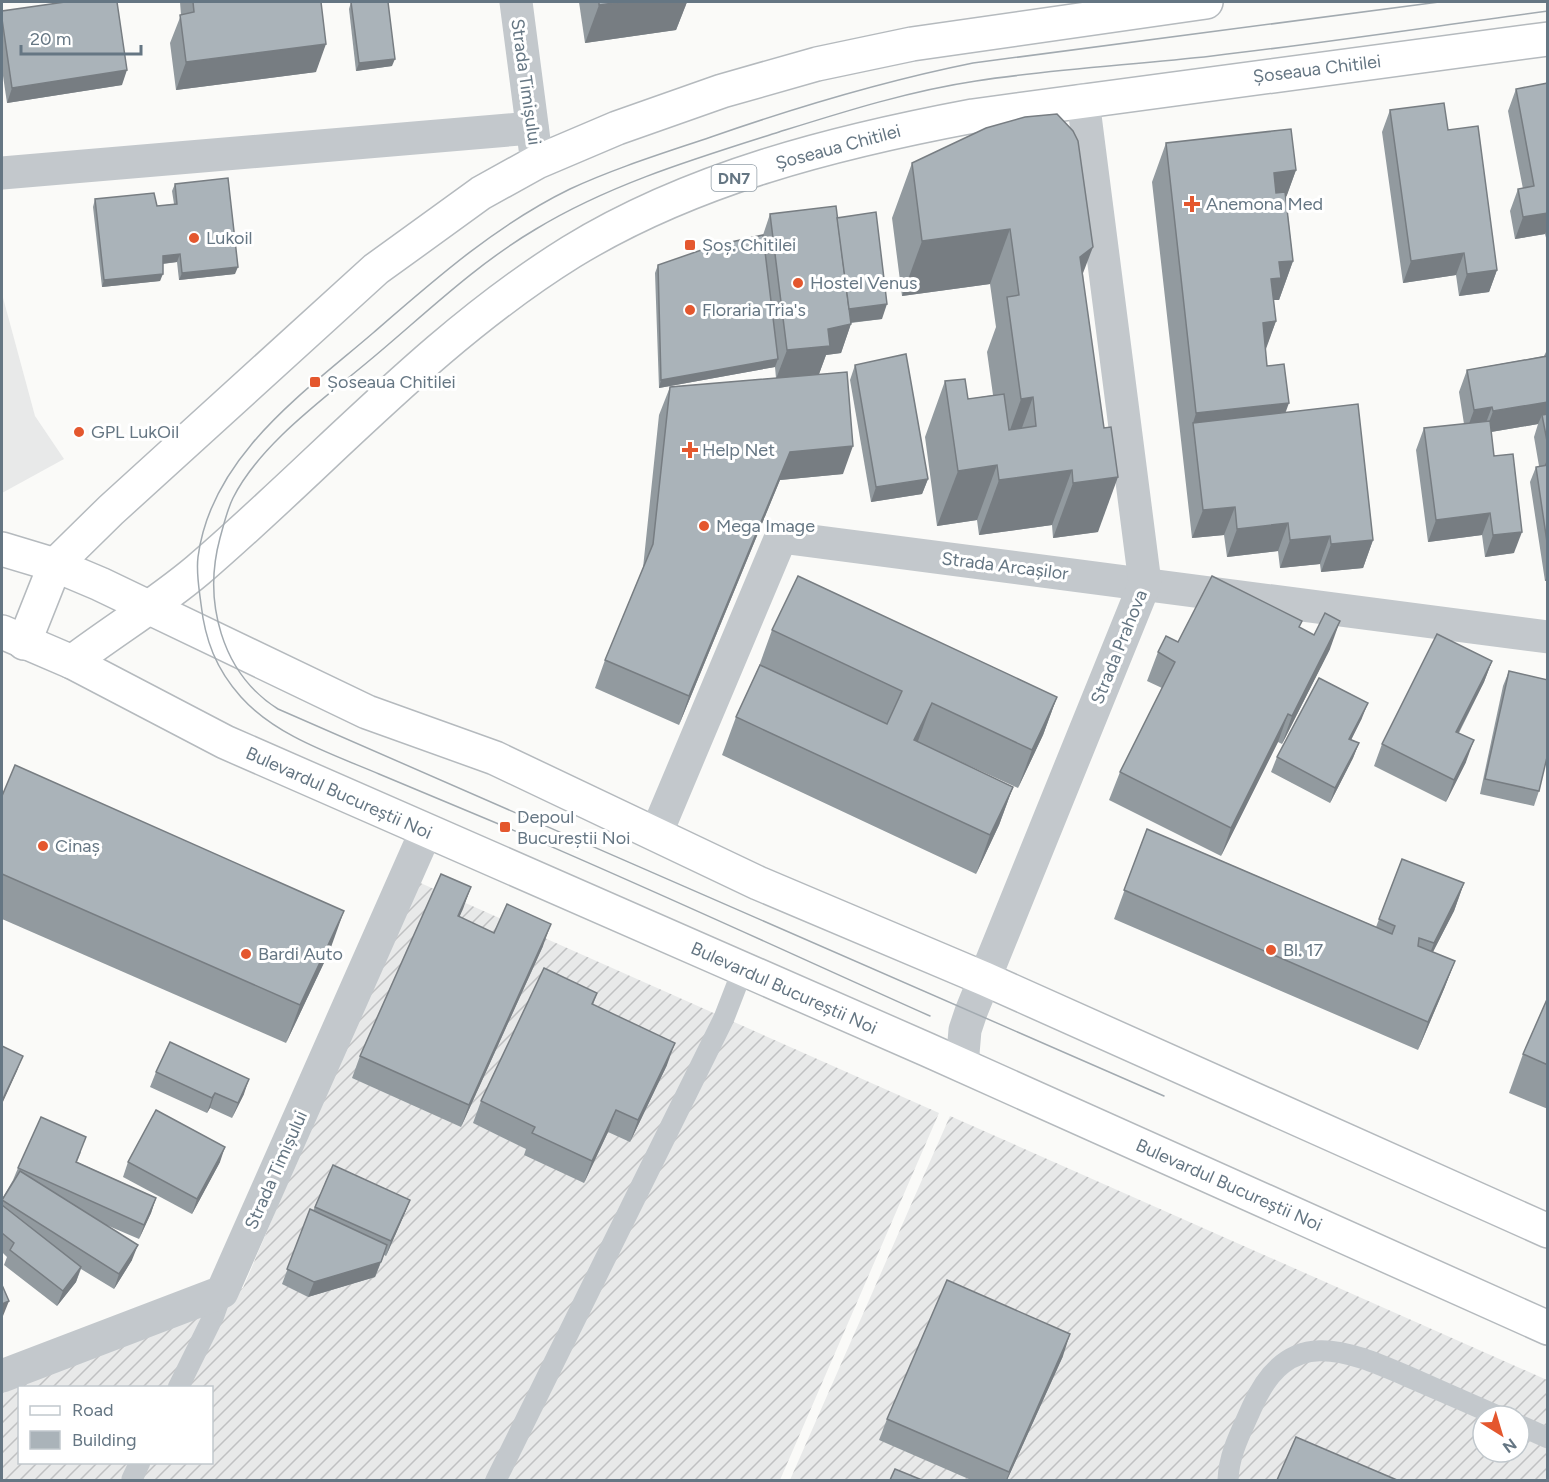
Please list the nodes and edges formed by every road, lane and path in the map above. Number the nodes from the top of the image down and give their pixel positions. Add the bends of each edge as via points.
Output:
1 (516, 2) edge
2 (1206, 2) edge
3 (1079, 10) edge
4 (1548, 39) edge
5 (1083, 100) junction
6 (532, 128) junction
7 (537, 162) junction
8 (2, 173) edge
9 (2, 549) edge
10 (54, 566) junction
11 (1145, 583) junction
12 (148, 607) junction
13 (13, 637) edge
14 (1548, 637) edge
15 (72, 662) junction
16 (426, 831) junction
17 (656, 834) junction
18 (743, 969) junction
19 (985, 979) junction
20 (962, 1065) junction
21 (1548, 1231) edge
22 (222, 1292) junction
23 (1548, 1328) edge
24 (2, 1376) edge
25 (179, 1386) edge
26 (1471, 1404) edge
27 (1531, 1430) edge
28 (1548, 1438) edge
29 (495, 1480) edge
30 (1228, 1480) edge

1 - 6 street, Strada Timișului
2 - 3 main road
3 - 7 main road via 817,64 627,124
4 - 5 main road, Șoseaua Chitilei / DN7
5 - 11 street, Strada Prahova
5 - 12 main road, Șoseaua Chitilei / DN7 via 962,118 842,146 716,184 627,222 536,275 480,317 197,571
6 - 7 street, Strada Timișului
6 - 8 street
7 - 10 main road via 481,193 376,269
9 - 10 main road
10 - 12 main road
10 - 13 main road
11 - 14 street, Strada Arcașilor
11 - 17 street, Strada Arcașilor via 781,537
11 - 19 street, Strada Prahova
12 - 15 main road, Șoseaua Chitilei / DN7
12 - 17 main road via 367,712 495,758
13 - 15 main road, Bulevardul Bucureștii Noi
15 - 16 main road, Bulevardul Bucureștii Noi via 225,742
16 - 18 main road, Bulevardul Bucureștii Noi
16 - 22 street, Strada Timișului
17 - 19 main road via 758,883
18 - 20 main road, Bulevardul Bucureștii Noi
18 - 29 lane via 724,1018
19 - 20 street, Strada Prahova via 964,1030
19 - 21 main road
20 - 23 main road, Bulevardul Bucureștii Noi
22 - 24 street
22 - 25 lane
26 - 30 lane via 1367,1359 1332,1350 1302,1353 1282,1363 1258,1392 1229,1459
27 - 28 lane

